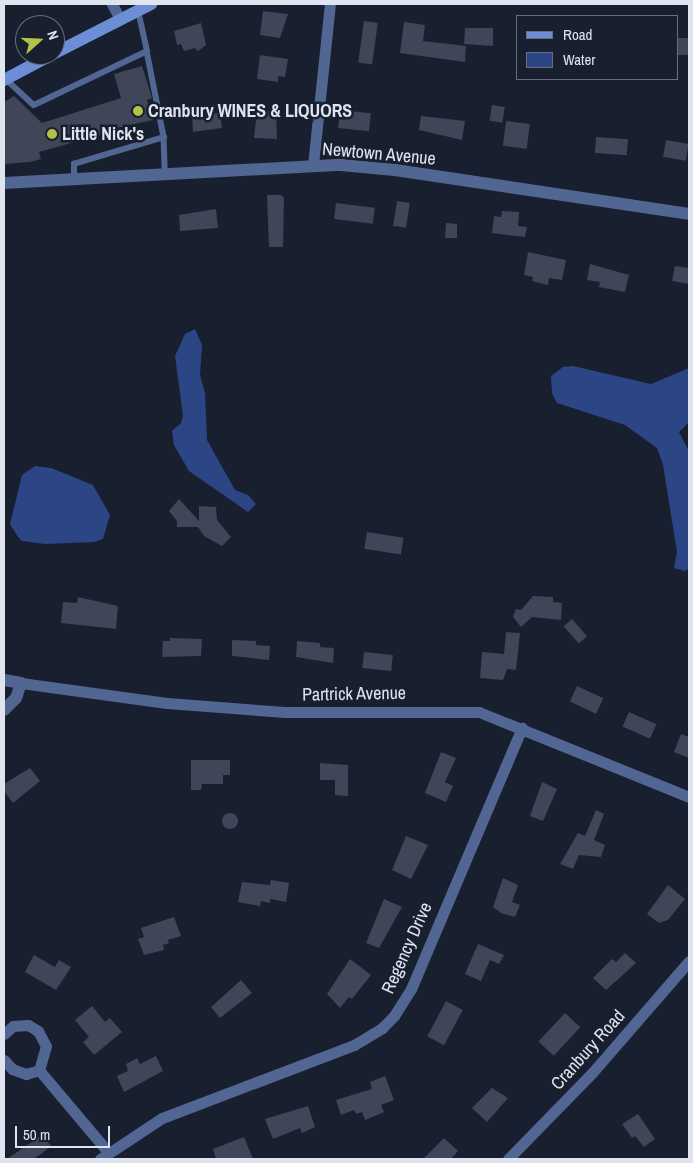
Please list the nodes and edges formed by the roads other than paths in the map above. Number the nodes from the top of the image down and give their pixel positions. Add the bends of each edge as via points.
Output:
1 (112, 4) edge
2 (151, 4) edge
3 (330, 4) edge
4 (138, 10) junction
5 (120, 19) junction
6 (65, 48) edge
7 (147, 51) junction
8 (33, 65) edge
9 (5, 80) edge
10 (164, 137) junction
11 (313, 165) junction
12 (165, 174) junction
13 (74, 180) junction
14 (4, 184) edge
15 (689, 214) edge
16 (4, 680) edge
17 (22, 683) junction
18 (4, 710) edge
19 (522, 728) junction
20 (689, 797) edge
21 (689, 961) edge
22 (4, 1034) edge
23 (4, 1060) edge
24 (39, 1070) junction
25 (104, 1156) edge
26 (508, 1159) edge

1 - 5 street
2 - 4 main road
3 - 11 street
4 - 5 main road
4 - 7 lane
5 - 6 main road
7 - 9 lane via 34,105
7 - 10 lane
8 - 9 main road
10 - 12 lane
10 - 13 lane via 74,164
11 - 12 street, Newtown Avenue
11 - 15 street, Newtown Avenue via 375,167
12 - 13 street, Newtown Avenue
13 - 14 street, Newtown Avenue
16 - 17 street, Partrick Avenue
17 - 18 street via 16,698
17 - 19 street, Partrick Avenue via 167,703 304,713 467,711
19 - 20 street, Partrick Avenue
19 - 25 street, Regency Drive via 411,988 394,1016 382,1028 354,1045 162,1118
21 - 26 street, Cranbury Road via 592,1074
22 - 24 street via 13,1026 28,1025 38,1031 46,1046
23 - 24 street via 12,1069 26,1074
24 - 25 street

